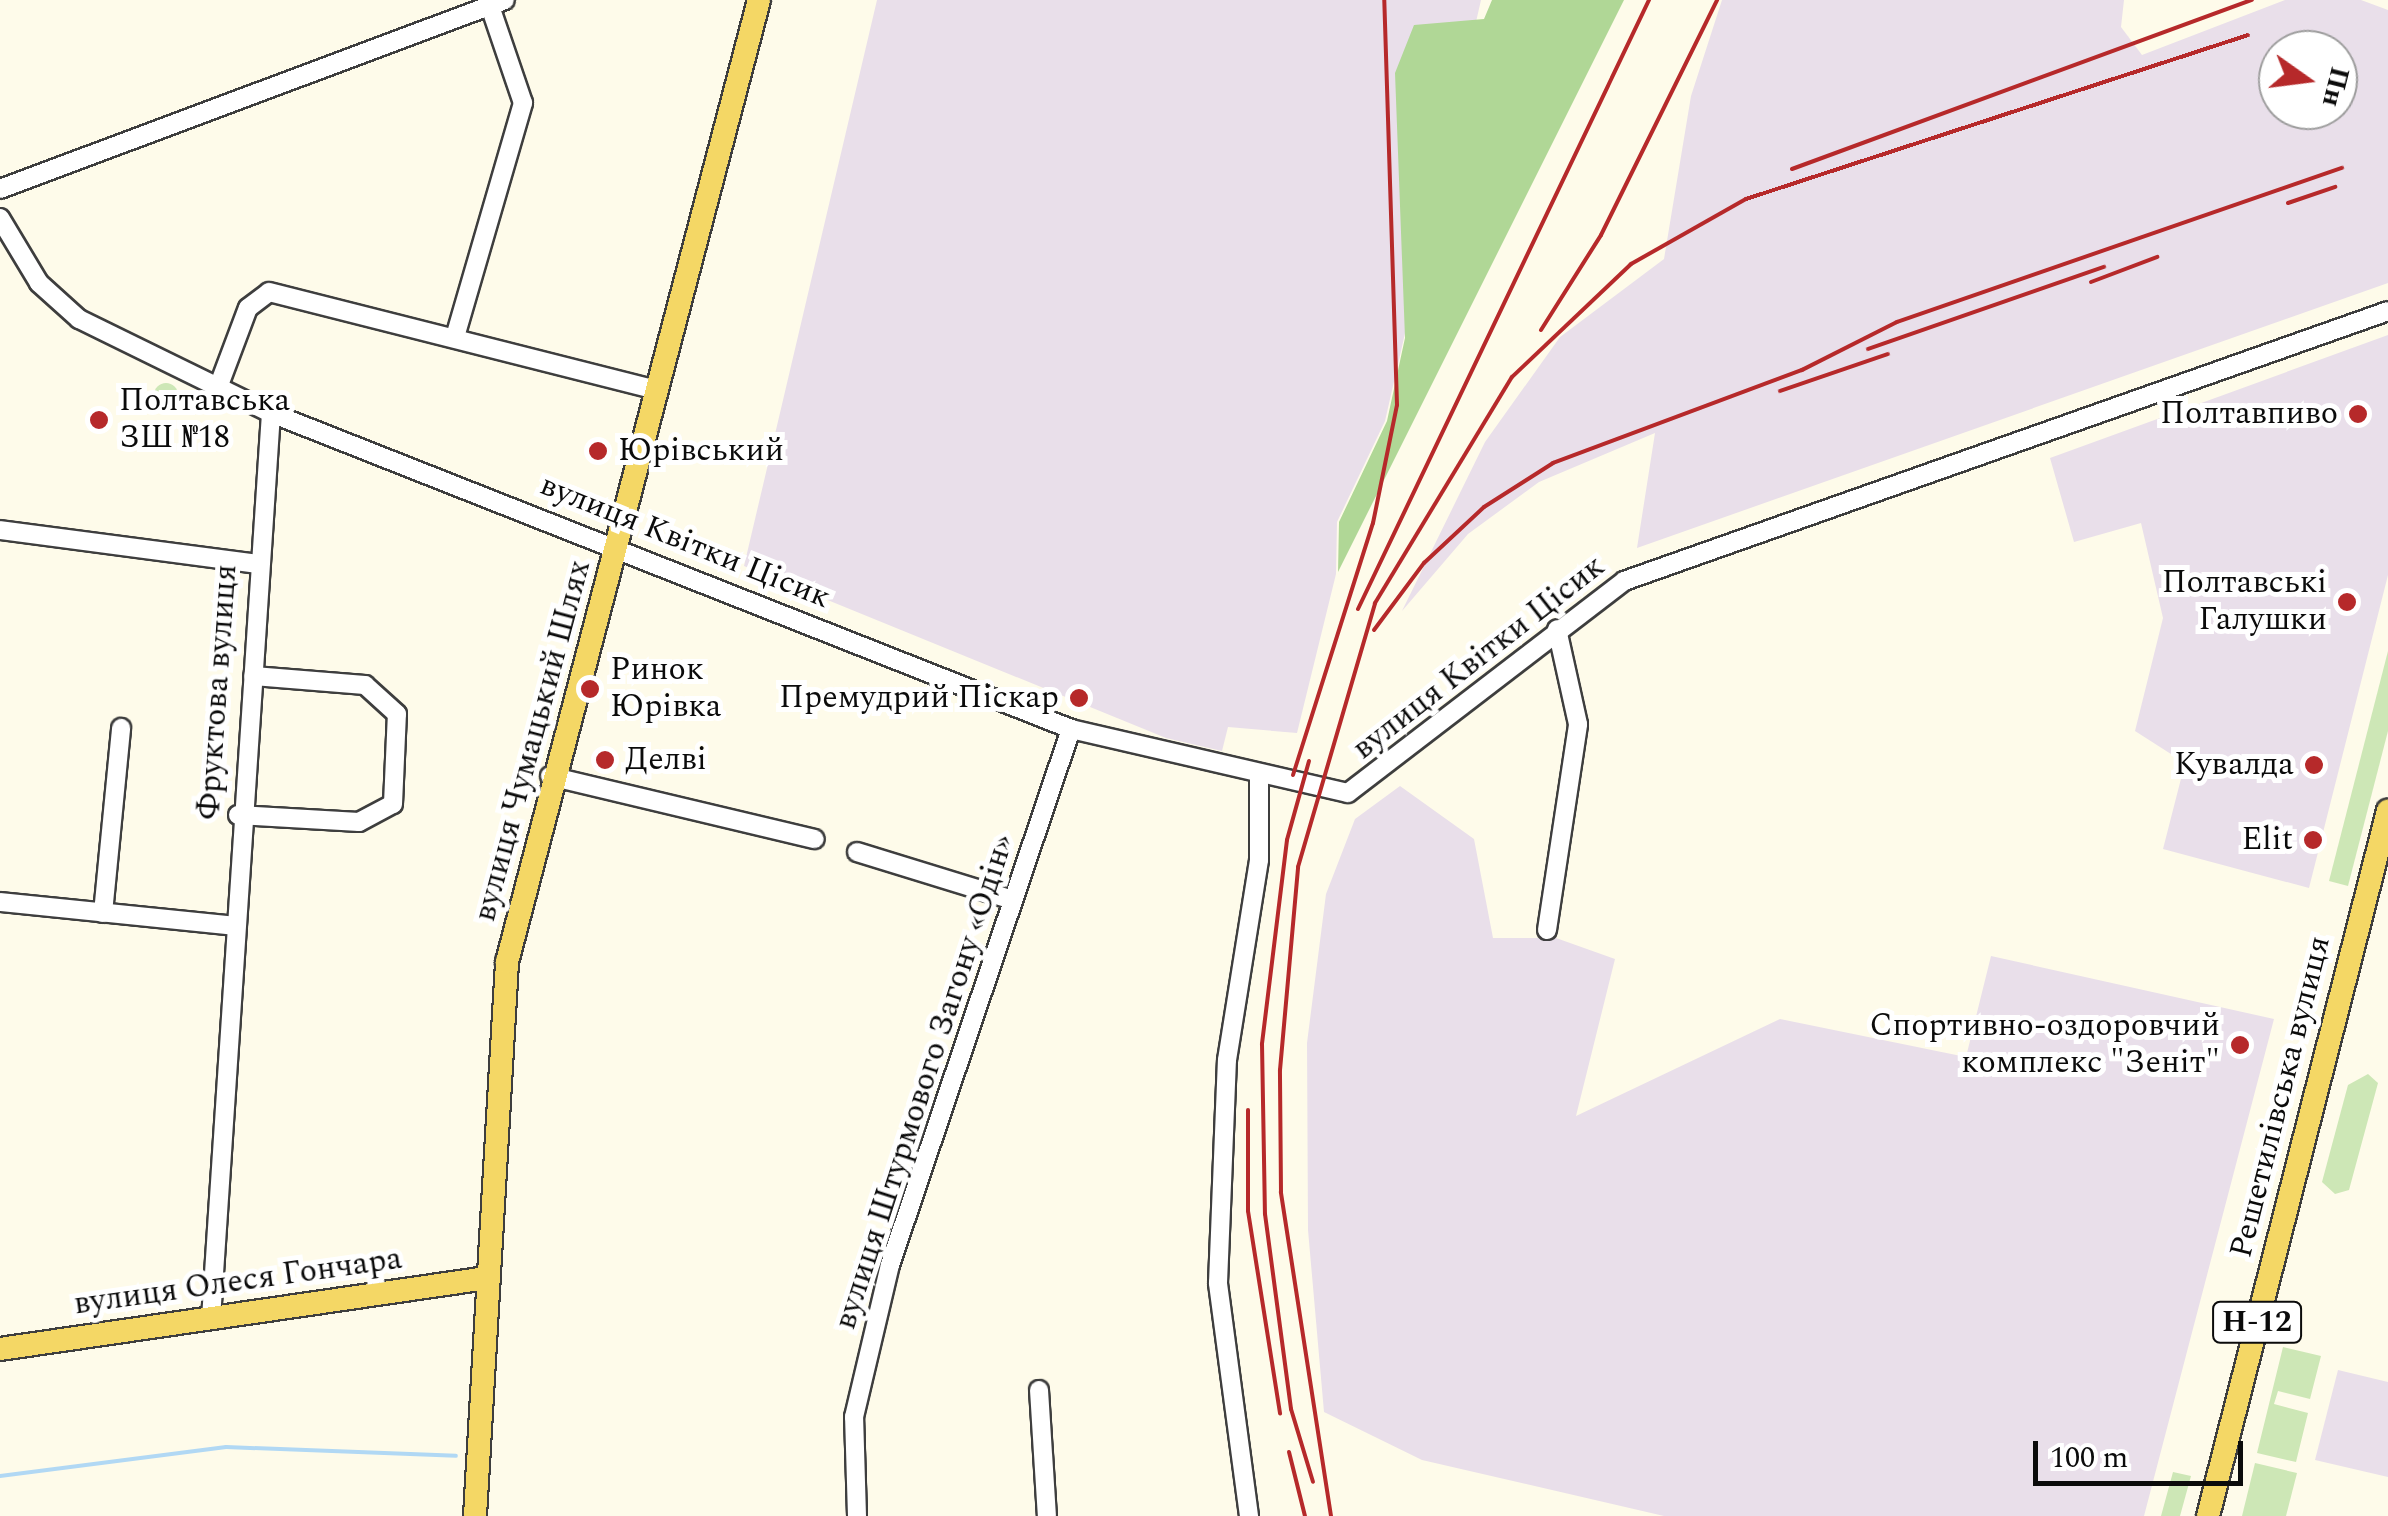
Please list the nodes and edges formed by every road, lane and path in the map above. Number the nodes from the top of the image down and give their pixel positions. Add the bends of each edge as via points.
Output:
1 (758, 0) edge
2 (495, 2) edge
3 (0, 188) edge
4 (2, 230) edge
5 (2388, 311) edge
6 (455, 337) junction
7 (219, 385) junction
8 (656, 390) junction
9 (271, 414) junction
10 (0, 530) edge
11 (620, 547) junction
12 (257, 564) junction
13 (1557, 629) junction
14 (252, 676) junction
15 (121, 728) dead end
16 (1070, 729) junction
17 (1258, 774) junction
18 (550, 776) junction
19 (2388, 811) edge
20 (238, 815) junction
21 (815, 839) dead end
22 (858, 852) dead end
23 (1013, 900) junction
24 (0, 902) edge
25 (103, 913) junction
26 (234, 926) junction
27 (1547, 930) dead end
28 (486, 1278) junction
29 (212, 1318) junction
30 (0, 1350) edge
31 (1039, 1390) dead end
32 (475, 1516) edge
33 (858, 1516) edge
34 (1047, 1516) edge
35 (1249, 1516) edge
36 (2208, 1516) edge

1 - 8 main road, вулиця Чумацький Шлях
2 - 3 street
2 - 6 street via 523,103
4 - 7 street via 39,283 80,318
5 - 13 street, вулиця Квітки Цісик via 1666,562
6 - 7 street via 269,292 248,308
6 - 8 street
7 - 9 street
8 - 11 main road, вулиця Чумацький Шлях
9 - 11 street, вулиця Квітки Цісик
9 - 12 street, Фруктова вулиця
10 - 12 street
11 - 16 street, вулиця Квітки Цісик
11 - 18 main road, вулиця Чумацький Шлях
12 - 14 street, Фруктова вулиця
13 - 17 street, вулиця Квітки Цісик via 1356,792
13 - 27 street via 1578,724
14 - 20 street, Фруктова вулиця
14 - 20 street via 365,685 397,714 392,804 359,822
15 - 25 street
16 - 17 street, вулиця Квітки Цісик
16 - 23 street, вулиця Штурмового Загону «Одін»
17 - 35 street via 1259,860 1226,1060 1218,1283
18 - 21 street
18 - 28 main road, вулиця Чумацький Шлях via 507,962
19 - 36 main road, Решетилівська вулиця / Н-12
20 - 26 street, Фруктова вулиця
22 - 23 street
23 - 33 street, вулиця Штурмового Загону «Одін» via 890,1265 854,1416
24 - 25 street
25 - 26 street
26 - 29 street, Фруктова вулиця
28 - 29 main road, вулиця Олеся Гончара
28 - 32 main road, вулиця Чумацький Шлях
29 - 30 main road, вулиця Олеся Гончара
31 - 34 street

